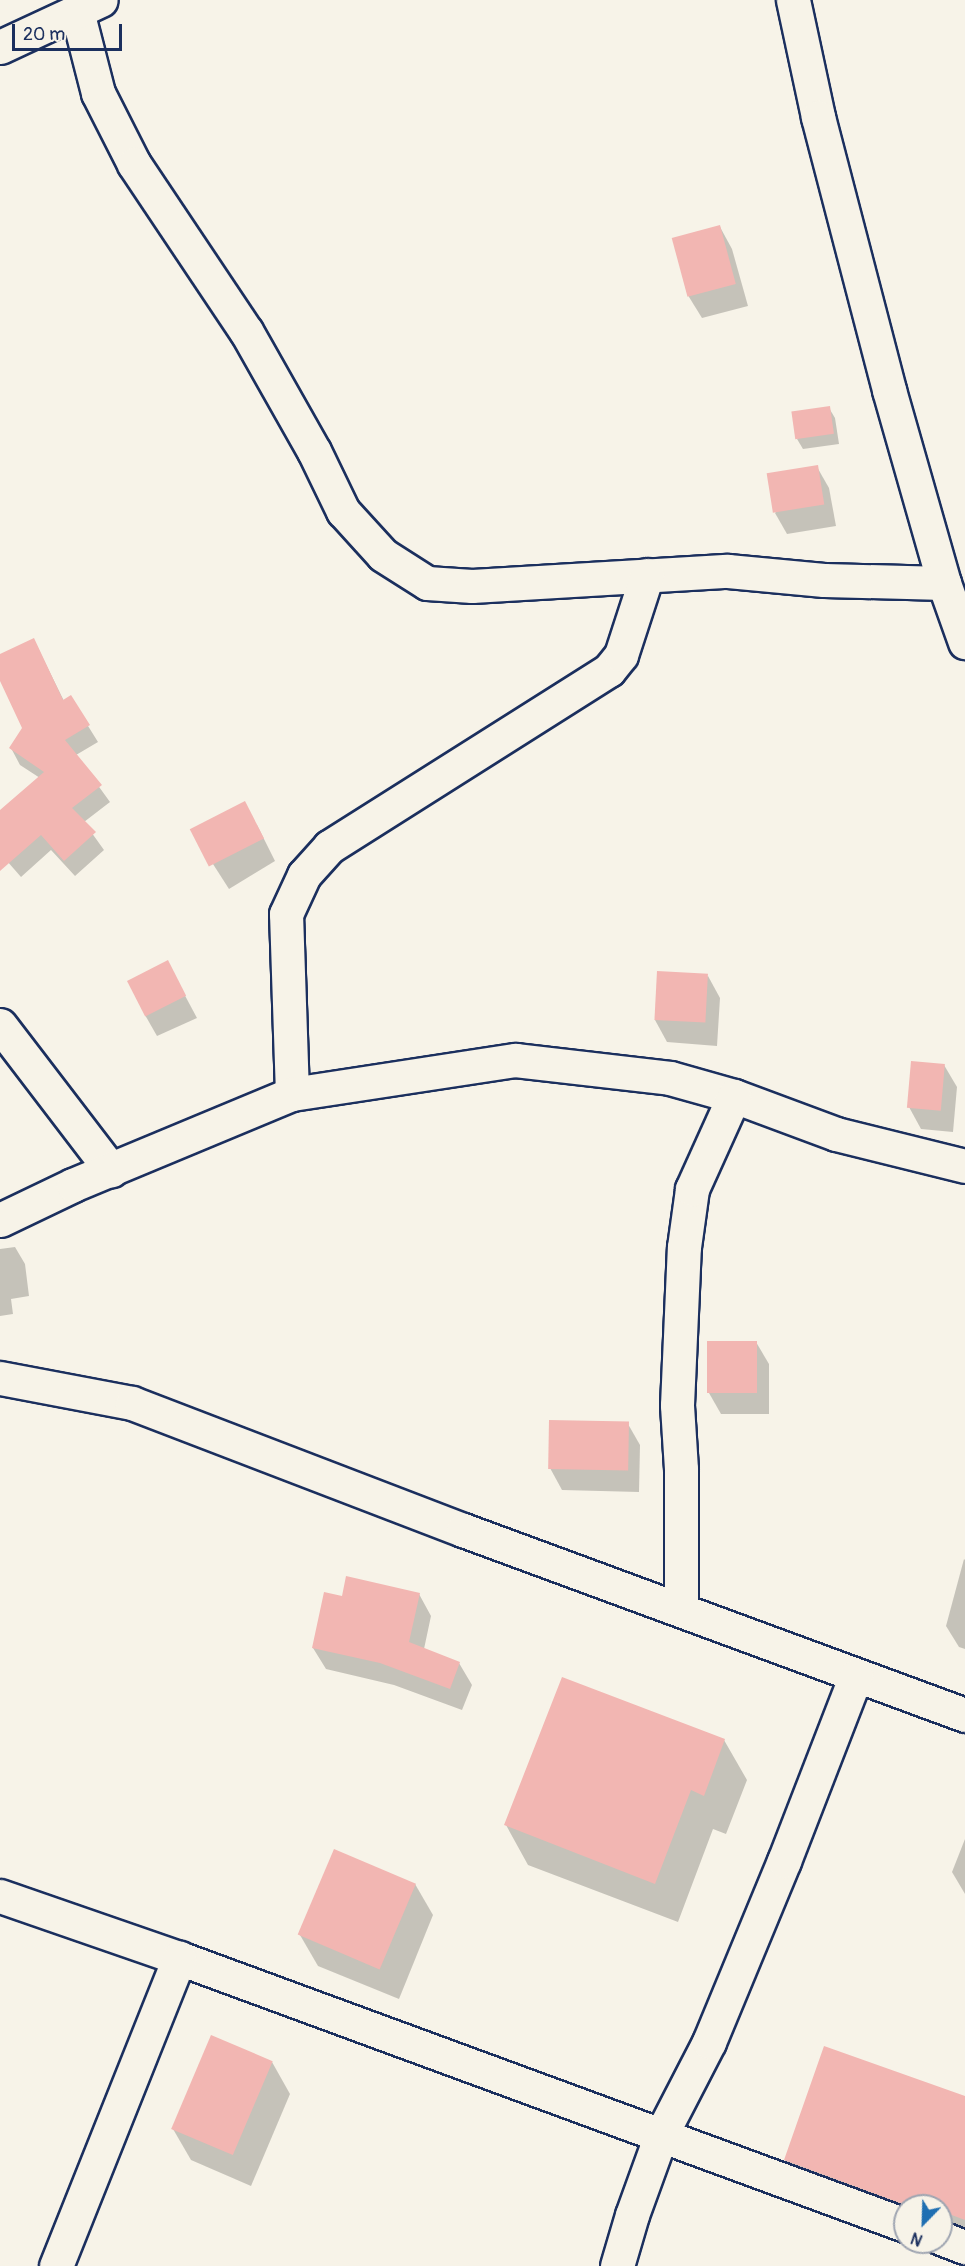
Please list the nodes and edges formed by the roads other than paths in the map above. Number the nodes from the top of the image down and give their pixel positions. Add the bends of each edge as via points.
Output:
1 (792, 0) edge
2 (89, 5) edge
3 (0, 47) edge
4 (646, 575) junction
5 (944, 583) junction
6 (965, 642) edge
7 (0, 1025) edge
8 (292, 1094) junction
9 (734, 1096) junction
10 (965, 1166) edge
11 (111, 1170) junction
12 (0, 1220) edge
13 (0, 1378) edge
14 (681, 1610) junction
15 (856, 1675) junction
16 (965, 1715) edge
17 (0, 1896) edge
18 (179, 1958) junction
19 (661, 2135) junction
20 (893, 2221) edge
21 (56, 2266) edge
22 (617, 2266) edge

1 - 5 street via 818,117 889,390
2 - 3 street
2 - 4 street via 98,93 134,164 246,331 343,511 383,555 427,583 472,586
4 - 5 street via 728,571 824,580
4 - 8 street via 621,655 609,669 329,847 303,875 286,914
5 - 6 street
7 - 11 street
8 - 9 street via 515,1060 670,1078
8 - 11 street
9 - 10 street via 836,1134
9 - 14 street via 692,1189 684,1247 676,1405 681,1469
11 - 12 street
13 - 14 street via 132,1403
14 - 15 street
15 - 16 street
15 - 19 street via 709,2042
17 - 18 street
18 - 19 street
18 - 21 street
19 - 20 street
19 - 22 street

